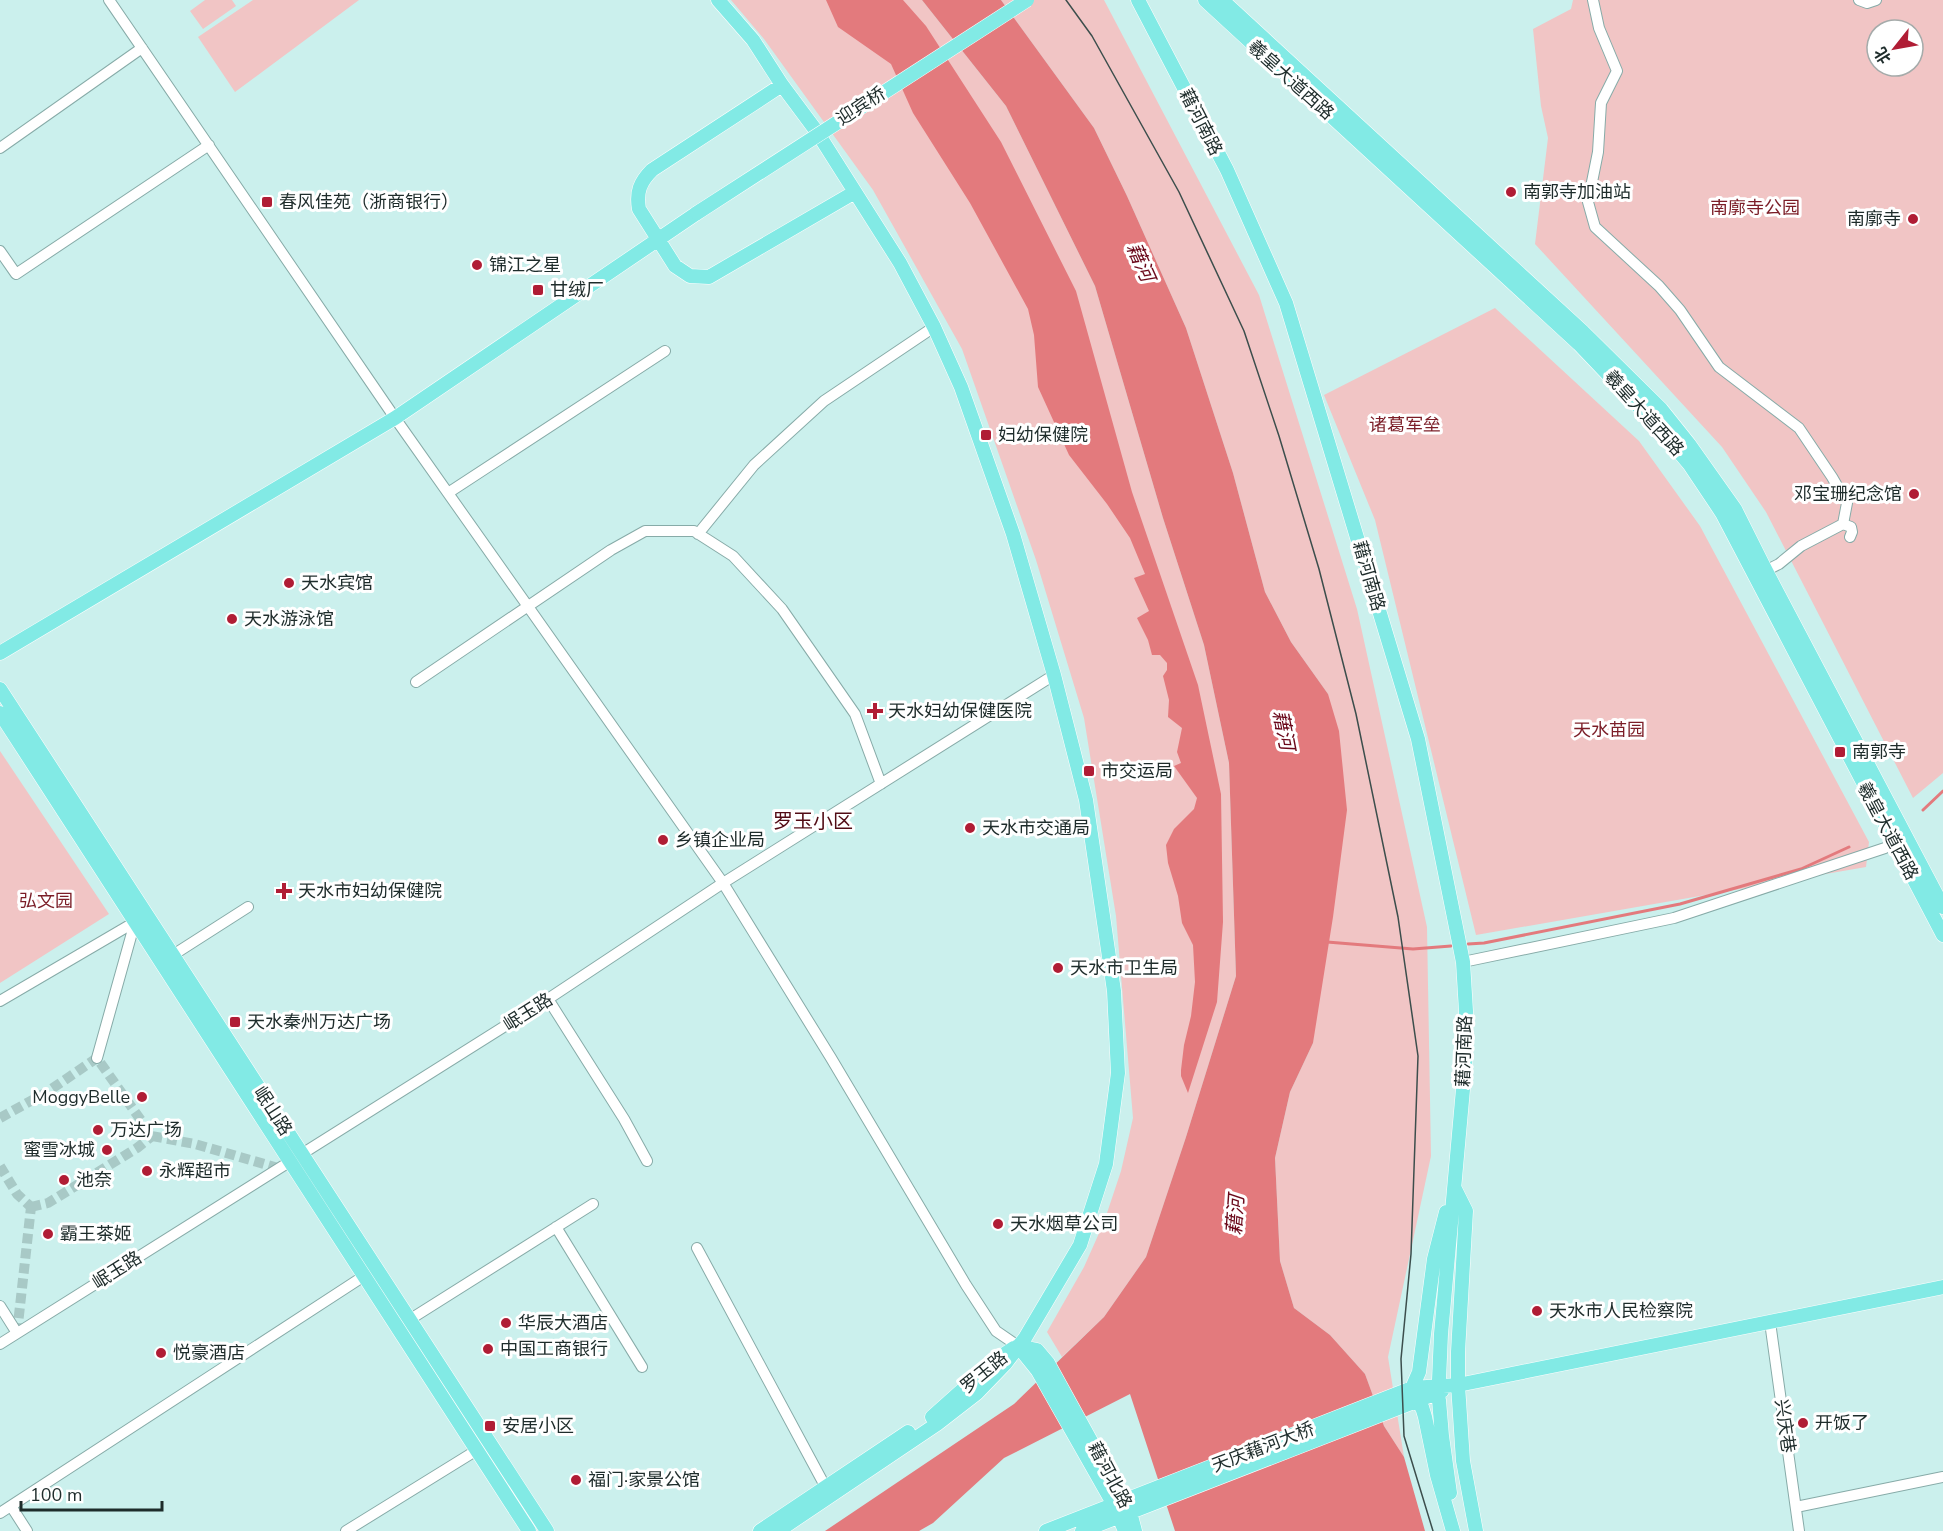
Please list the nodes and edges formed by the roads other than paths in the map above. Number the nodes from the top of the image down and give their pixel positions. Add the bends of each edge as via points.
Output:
1 (109, 0) edge
2 (718, 0) edge
3 (1027, 0) edge
4 (1138, 0) edge
5 (1149, 0) edge
6 (1204, 0) edge
7 (1222, 0) edge
8 (1593, 0) edge
9 (1859, 0) edge
10 (1876, 0) edge
11 (1147, 16) junction
12 (142, 48) junction
13 (782, 85) junction
14 (209, 145) junction
15 (0, 148) edge
16 (855, 192) junction
17 (658, 239) junction
18 (0, 251) edge
19 (934, 327) junction
20 (665, 351) dead end
21 (395, 418) junction
22 (448, 493) junction
23 (1844, 524) junction
24 (698, 534) junction
25 (1850, 537) dead end
26 (1760, 573) junction
27 (527, 607) junction
28 (0, 653) edge
29 (1054, 675) junction
30 (416, 681) dead end
31 (0, 689) edge
32 (0, 713) edge
33 (881, 784) junction
34 (1894, 843) junction
35 (723, 883) junction
36 (248, 907) dead end
37 (1943, 907) edge
38 (135, 922) junction
39 (1943, 935) edge
40 (173, 955) junction
41 (1463, 962) junction
42 (549, 999) junction
43 (0, 1002) edge
44 (97, 1058) dead end
45 (295, 1157) junction
46 (646, 1161) dead end
47 (1454, 1187) junction
48 (593, 1204) dead end
49 (556, 1227) junction
50 (697, 1248) dead end
51 (364, 1276) junction
52 (1943, 1287) edge
53 (0, 1306) edge
54 (409, 1320) junction
55 (1770, 1322) junction
56 (17, 1333) junction
57 (0, 1344) edge
58 (1018, 1346) junction
59 (642, 1367) dead end
60 (1439, 1380) dead end
61 (1458, 1385) junction
62 (1413, 1395) junction
63 (1439, 1400) dead end
64 (477, 1450) junction
65 (1943, 1477) edge
66 (825, 1486) junction
67 (11, 1506) junction
68 (1796, 1507) junction
69 (1121, 1509) junction
70 (0, 1513) edge
71 (27, 1531) edge
72 (346, 1531) edge
73 (529, 1531) edge
74 (547, 1531) edge
75 (760, 1531) edge
76 (778, 1531) edge
77 (1046, 1531) edge
78 (1082, 1531) edge
79 (1125, 1531) edge
80 (1136, 1531) edge
81 (1453, 1531) edge
82 (1459, 1531) edge
83 (1476, 1531) edge
84 (1799, 1531) edge

1 - 12 street
2 - 13 main road via 753,40
3 - 17 main road, 迎宾桥, bridge
4 - 11 main road, 藉河南路
5 - 11 main road
6 - 26 main road, 羲皇大道西路 via 1587,352 1690,465
7 - 26 main road, 羲皇大道西路 via 1583,332 1660,409 1735,509
8 - 23 street via 1599,28 1617,71 1601,103 1598,152 1588,202 1595,227 1659,286 1719,367 1799,428 1847,503
9 - 10 street
11 - 41 main road, 藉河南路 via 1227,170 1286,303 1418,739
12 - 14 street
12 - 15 street
13 - 16 main road
13 - 17 main road via 644,178 639,187 639,209
14 - 18 street via 16,274
14 - 21 street
16 - 17 main road via 709,277 681,272
16 - 19 main road
17 - 21 main road, 迎宾桥
19 - 24 street via 824,401 754,465
19 - 29 main road via 961,387 1013,534
20 - 22 street
21 - 22 street
21 - 28 main road, 迎宾桥
22 - 27 street
23 - 25 street via 1851,527
23 - 26 street
24 - 27 street via 645,531
24 - 33 street via 733,556 782,609 855,714
26 - 34 main road, 羲皇大道西路
26 - 37 main road, 羲皇大道西路
27 - 30 street
27 - 35 street
29 - 33 street, 岷玉路
29 - 58 main road via 1086,800 1114,991 1118,1073 1106,1164 1080,1245
31 - 40 main road, 岷山路
32 - 38 main road, 岷山路
33 - 35 street, 岷玉路
34 - 39 main road, 羲皇大道西路
34 - 41 street via 1674,918
35 - 42 street, 岷玉路
35 - 58 street via 966,1285 996,1331
36 - 40 street
38 - 43 street
38 - 44 street
38 - 45 main road, 岷山路
40 - 45 main road, 岷山路
41 - 47 main road, 藉河南路 via 1465,1066
42 - 45 street, 岷玉路
42 - 46 street
45 - 51 main road, 岷山路
45 - 54 main road, 岷山路
45 - 56 street, 岷玉路
47 - 60 main road, 藉河南路
47 - 61 main road, 藉河南路 via 1466,1211
47 - 62 main road, 藉河南路 via 1439,1233
48 - 49 street
49 - 54 street
49 - 59 street
50 - 66 street
51 - 64 main road, 岷山路
51 - 67 street
52 - 55 main road, 天庆藉河大桥
53 - 56 street
54 - 74 main road, 岷山路
55 - 61 main road, 天庆藉河大桥
55 - 68 street, 兴庆巷
56 - 57 street, 岷玉路
58 - 66 main road, 罗玉路 via 997,1359 932,1417
58 - 69 main road, 藉河北路 via 1043,1367
58 - 76 main road, 罗玉路 via 969,1399
61 - 62 main road, 天庆藉河大桥
61 - 83 main road, 藉河南路 via 1463,1461
62 - 69 main road, 天庆藉河大桥
62 - 81 main road via 1425,1417
63 - 82 main road via 1445,1462
64 - 72 street
64 - 73 main road, 岷山路
65 - 68 street
66 - 75 main road, 罗玉路
67 - 70 street
67 - 71 street
68 - 84 street, 兴庆巷
69 - 77 main road
69 - 78 main road
69 - 79 main road, 藉河北路
69 - 80 main road, 藉河北路

